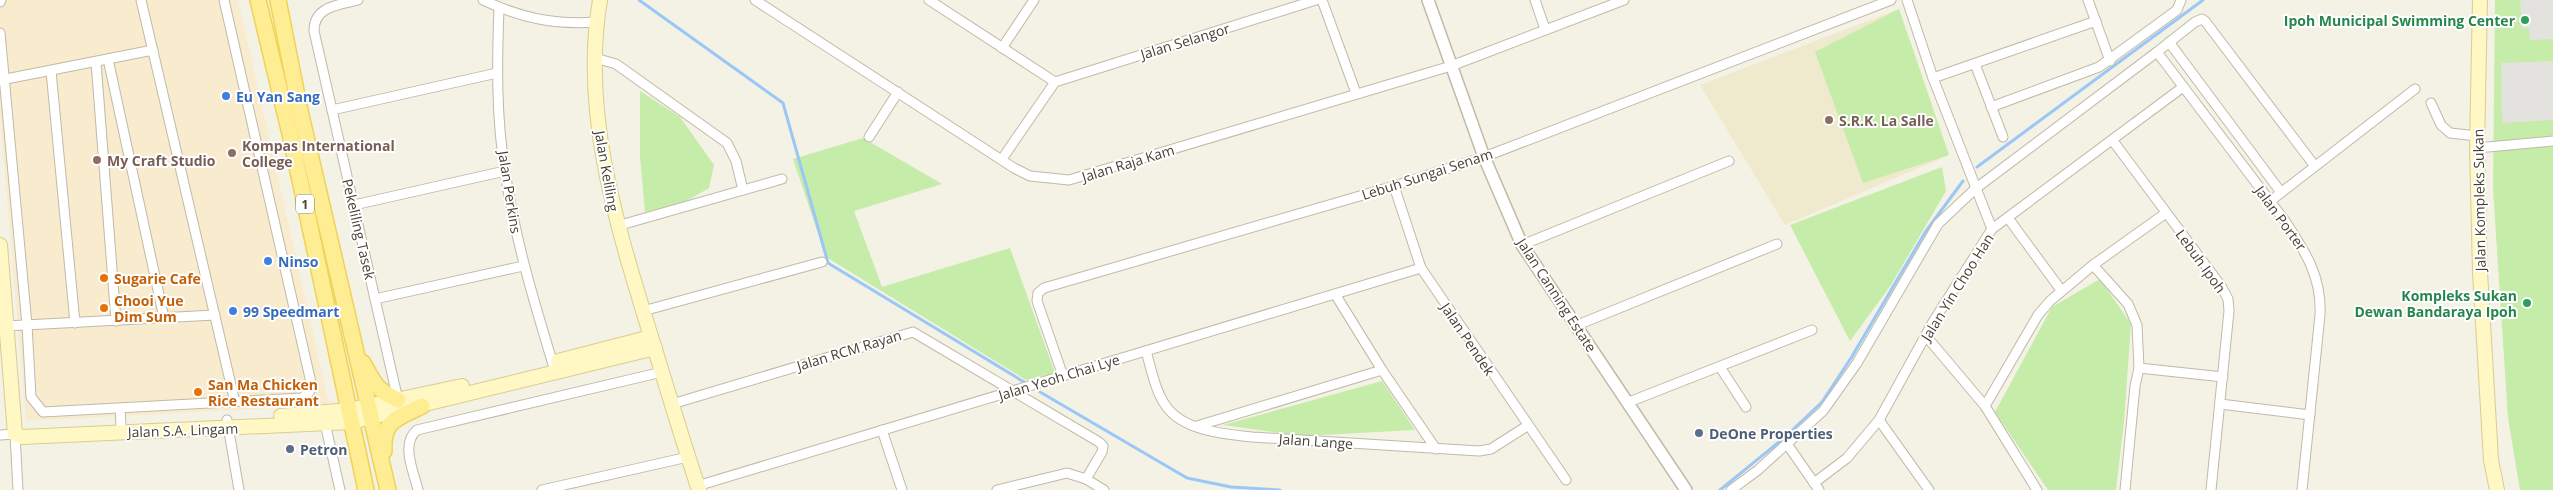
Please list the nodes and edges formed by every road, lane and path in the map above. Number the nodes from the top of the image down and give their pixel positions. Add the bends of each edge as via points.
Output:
1 (140, 0) edge
2 (224, 0) edge
3 (258, 0) edge
4 (278, 0) edge
5 (358, 0) edge
6 (483, 0) edge
7 (600, 0) edge
8 (755, 0) edge
9 (929, 0) edge
10 (1034, 0) edge
11 (1316, 0) edge
12 (1322, 0) edge
13 (1428, 0) edge
14 (1535, 0) edge
15 (1624, 0) edge
16 (1891, 0) edge
17 (1907, 0) edge
18 (2088, 0) edge
19 (2181, 0) edge
20 (2480, 0) edge
21 (500, 8) junction
22 (2096, 21) junction
23 (596, 22) junction
24 (1545, 29) junction
25 (0, 33) edge
26 (2169, 42) junction
27 (1002, 48) junction
28 (153, 50) junction
29 (2157, 52) junction
30 (595, 58) junction
31 (108, 59) junction
32 (2110, 61) junction
33 (96, 62) junction
34 (1975, 64) junction
35 (1451, 66) junction
36 (51, 71) junction
37 (497, 73) junction
38 (1933, 78) junction
39 (3, 80) edge
40 (1054, 82) junction
41 (2183, 87) junction
42 (2416, 89) dead end
43 (898, 92) junction
44 (1356, 93) junction
45 (2431, 103) dead end
46 (1991, 107) junction
47 (332, 110) junction
48 (870, 136) dead end
49 (2003, 137) dead end
50 (2113, 141) junction
51 (2553, 141) edge
52 (2477, 142) junction
53 (1484, 157) junction
54 (1002, 159) junction
55 (1729, 161) dead end
56 (2314, 166) junction
57 (504, 170) junction
58 (782, 179) dead end
59 (1394, 186) junction
60 (1975, 189) junction
61 (743, 190) junction
62 (2280, 191) junction
63 (2269, 202) junction
64 (354, 205) junction
65 (2166, 213) junction
66 (2008, 218) junction
67 (617, 226) junction
68 (1992, 229) junction
69 (1777, 244) dead end
70 (1522, 245) junction
71 (0, 252) edge
72 (822, 262) dead end
73 (2094, 265) junction
74 (523, 266) junction
75 (1421, 268) junction
76 (2061, 290) junction
77 (1334, 294) junction
78 (375, 299) junction
79 (643, 311) junction
80 (214, 315) junction
81 (164, 318) junction
82 (116, 321) junction
83 (75, 323) junction
84 (28, 325) junction
85 (6, 326) junction
86 (1575, 326) junction
87 (1812, 330) dead end
88 (1926, 336) junction
89 (653, 342) junction
90 (354, 346) junction
91 (1146, 351) junction
92 (554, 367) junction
93 (1720, 368) junction
94 (2139, 368) junction
95 (1382, 370) junction
96 (662, 372) junction
97 (1063, 376) junction
98 (2223, 377) junction
99 (1015, 390) junction
100 (398, 400) junction
101 (235, 402) junction
102 (1629, 402) junction
103 (672, 404) junction
104 (2220, 404) junction
105 (422, 406) junction
106 (1985, 406) junction
107 (1746, 407) dead end
108 (120, 410) junction
109 (360, 414) junction
110 (2310, 415) junction
111 (1879, 420) junction
112 (325, 423) junction
113 (228, 424) junction
114 (121, 426) junction
115 (1197, 426) junction
116 (1527, 426) junction
117 (882, 430) junction
118 (0, 434) edge
119 (15, 434) junction
120 (1787, 444) junction
121 (1436, 449) junction
122 (688, 457) junction
123 (1086, 479) junction
124 (1566, 480) dead end
125 (386, 485) edge
126 (1817, 487) edge
127 (698, 488) edge
128 (18, 490) edge
129 (239, 490) edge
130 (340, 490) edge
131 (366, 490) edge
132 (418, 490) edge
133 (542, 490) edge
134 (902, 490) edge
135 (997, 490) edge
136 (1104, 490) edge
137 (1686, 490) edge
138 (1731, 490) edge
139 (1929, 490) edge
140 (2036, 490) edge
141 (2124, 490) edge
142 (2211, 490) edge
143 (2302, 490) edge
144 (2497, 490) edge

1 - 28 street
2 - 101 street via 312,387 301,398
3 - 109 main road, 1
4 - 90 main road, 1
5 - 47 street, Pekeliling Tasek via 326,9 314,21
6 - 21 street
7 - 23 main road, Jalan Keliling
8 - 43 street, Jalan Raja Kam
9 - 27 street
10 - 27 street
11 - 40 street, Jalan Selangor
12 - 44 street
13 - 35 street, Jalan Canning Estate
14 - 24 street
15 - 24 street, Jalan Raja Kam
16 - 53 street, Lebuh Sungai Senam
17 - 38 street
18 - 22 street
19 - 32 street via 2177,10
20 - 52 main road, Jalan Kompleks Sukan
21 - 23 street via 543,22
21 - 37 street, Jalan Perkins
22 - 32 street
22 - 34 street
23 - 30 main road, Jalan Keliling
24 - 35 street, Jalan Raja Kam
25 - 39 street
26 - 29 street
26 - 56 street via 2198,20 2205,21
26 - 62 street
27 - 40 street
28 - 31 street
28 - 80 street
29 - 41 street, Jalan Porter
29 - 60 street
30 - 61 street via 616,64 727,143 736,161
30 - 67 main road, Jalan Keliling via 596,104
31 - 33 street
31 - 81 street
32 - 46 street
33 - 36 street
33 - 82 street
34 - 38 street
34 - 46 street
35 - 44 street, Jalan Raja Kam
35 - 53 street, Jalan Canning Estate
36 - 39 street
36 - 83 street
37 - 47 street
37 - 57 street, Jalan Perkins
38 - 60 street
39 - 84 street
40 - 54 street
41 - 50 street, Jalan Yin Choo Han
41 - 63 street, Jalan Porter
42 - 56 street
43 - 48 street
43 - 54 street, Jalan Raja Kam
44 - 54 street, Jalan Raja Kam via 1069,180 1030,176
45 - 52 street via 2441,125 2450,134
46 - 49 street
47 - 64 street, Pekeliling Tasek
50 - 65 street, Lebuh Ipoh
50 - 66 street, Jalan Yin Choo Han
51 - 52 street
52 - 144 main road, Jalan Kompleks Sukan via 2480,272 2491,460
53 - 59 street, Lebuh Sungai Senam
53 - 70 street, Jalan Canning Estate
55 - 70 street
56 - 62 street
57 - 64 street
57 - 74 street, Jalan Perkins
58 - 61 street
59 - 75 street, Jalan Pendek
59 - 97 street, Lebuh Sungai Senam via 1041,290 1037,301
60 - 68 street
60 - 120 street via 1938,224 1857,363 1823,411
61 - 67 street
62 - 63 street
63 - 110 street, Jalan Porter via 2304,249 2319,285 2320,315
64 - 78 street, Pekeliling Tasek
65 - 73 street
65 - 98 street, Lebuh Ipoh via 2228,299
66 - 68 street, Jalan Yin Choo Han
66 - 76 street
67 - 79 main road, Jalan Keliling
68 - 88 street, Jalan Yin Choo Han
69 - 86 street
70 - 86 street, Jalan Canning Estate
71 - 85 main road
72 - 79 street
73 - 76 street
73 - 94 street via 2134,313 2139,337
74 - 78 street
74 - 92 street, Jalan Perkins
75 - 77 street, Jalan Yeoh Chai Lye
75 - 116 street, Jalan Pendek
76 - 106 street via 2038,314
77 - 91 street, Jalan Yeoh Chai Lye
77 - 95 street
78 - 100 street, Pekeliling Tasek
79 - 89 main road, Jalan Keliling
80 - 81 street
80 - 101 street
81 - 82 street
82 - 83 street
83 - 84 street
84 - 85 street
84 - 108 street via 31,397 43,412
85 - 119 main road
86 - 102 street, Jalan Canning Estate
87 - 93 street
88 - 106 street
88 - 111 street, Jalan Yin Choo Han
89 - 92 main road
89 - 96 main road, Jalan Keliling
90 - 100 main road via 376,386
90 - 109 main road, 1
91 - 97 street, Jalan Yeoh Chai Lye
91 - 115 street, Jalan Lange via 1166,407
92 - 100 main road
92 - 105 main road
93 - 102 street
93 - 107 street
94 - 98 street
94 - 141 street via 2134,386
95 - 115 street
95 - 121 street
96 - 103 main road, Jalan Keliling
96 - 132 street via 417,430 408,444
97 - 99 street, Jalan Yeoh Chai Lye
98 - 104 street, Lebuh Ipoh
99 - 103 street, Jalan RCM Rayan via 911,332
99 - 117 street, Jalan Yeoh Chai Lye
99 - 123 street, Jalan RCM Rayan via 1101,444 1102,452
100 - 109 main road
101 - 108 street
102 - 137 street, Jalan Canning Estate
103 - 122 main road, Jalan Keliling
104 - 110 street
104 - 142 street, Lebuh Ipoh
105 - 109 main road
105 - 125 main road via 392,422 385,430
106 - 140 street
108 - 114 street
109 - 112 main road, Jalan S.A. Lingam
109 - 113 main road, Jalan S.A. Lingam
109 - 125 main road, 1
109 - 131 main road, 1
110 - 143 street, Jalan Porter
111 - 126 street, Jalan Yin Choo Han
111 - 139 street
112 - 113 main road, Jalan S.A. Lingam
112 - 130 street
113 - 114 main road, Jalan S.A. Lingam
113 - 119 main road, Jalan S.A. Lingam via 22,437
113 - 129 street
114 - 119 main road, Jalan S.A. Lingam via 21,431
115 - 121 street, Jalan Lange via 1219,433 1252,437
116 - 121 street, Jalan Lange via 1491,448 1479,451
116 - 124 street, Jalan Pendek
117 - 127 street, Jalan Yeoh Chai Lye
117 - 134 street
118 - 119 street, Jalan S.A. Lingam
119 - 128 street
120 - 126 street
120 - 138 street
122 - 127 main road, Jalan Keliling
122 - 133 street
123 - 135 street via 1067,472
123 - 136 street

